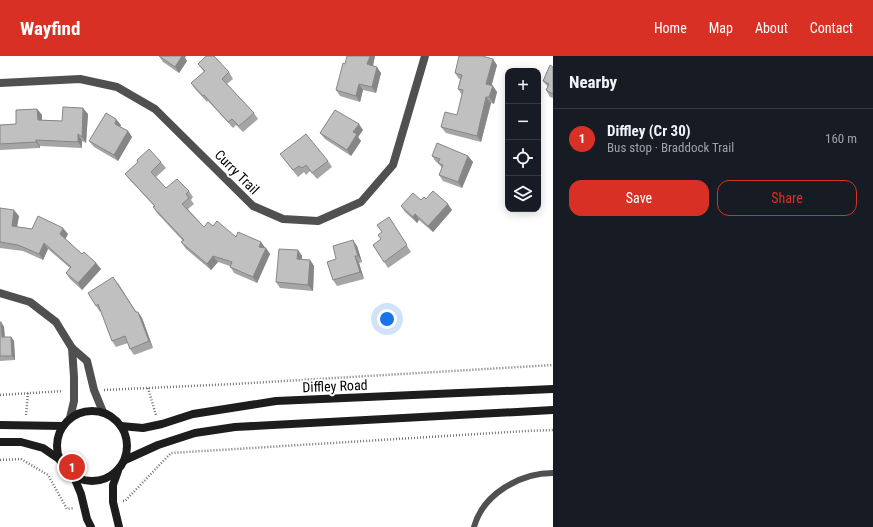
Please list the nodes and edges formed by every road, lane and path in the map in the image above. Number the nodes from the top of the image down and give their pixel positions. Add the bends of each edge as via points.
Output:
1 (425, 56) edge
2 (0, 83) edge
3 (0, 293) edge
4 (72, 348) junction
5 (553, 365) edge
6 (94, 390) junction
7 (553, 390) edge
8 (74, 391) junction
9 (0, 395) edge
10 (553, 410) edge
11 (103, 412) junction
12 (70, 418) junction
13 (0, 425) edge
14 (63, 426) junction
15 (122, 426) junction
16 (553, 430) edge
17 (0, 442) edge
18 (59, 459) junction
19 (0, 460) edge
20 (125, 460) junction
21 (118, 470) junction
22 (553, 473) edge
23 (74, 477) junction
24 (113, 502) junction
25 (84, 506) junction
26 (91, 527) edge
27 (119, 527) edge
28 (474, 527) edge

1 - 2 street, Curry Trail via 393,165 361,202 318,221 283,219 253,206 156,109 117,87 80,79
3 - 4 street via 30,302 56,322
4 - 6 street via 87,361
4 - 8 street
5 - 6 path via 242,384
6 - 11 street
7 - 15 main road, Diffley Road via 276,401 192,414 144,428
8 - 9 path
8 - 12 street
10 - 20 main road via 235,426 195,433 158,445
11 - 12 main road via 80,413
11 - 15 main road
12 - 14 main road
13 - 14 main road
14 - 18 main road via 58,437
15 - 20 main road via 127,436 128,449
16 - 24 path via 171,454 125,502
17 - 18 main road via 22,442 44,448
18 - 23 main road
19 - 25 path via 22,460 48,475 67,509
20 - 21 main road
21 - 23 main road via 109,478 97,481 85,481
21 - 24 main road via 113,485
22 - 28 lane via 520,479 504,488 487,503
23 - 25 main road
24 - 27 main road
25 - 26 main road

